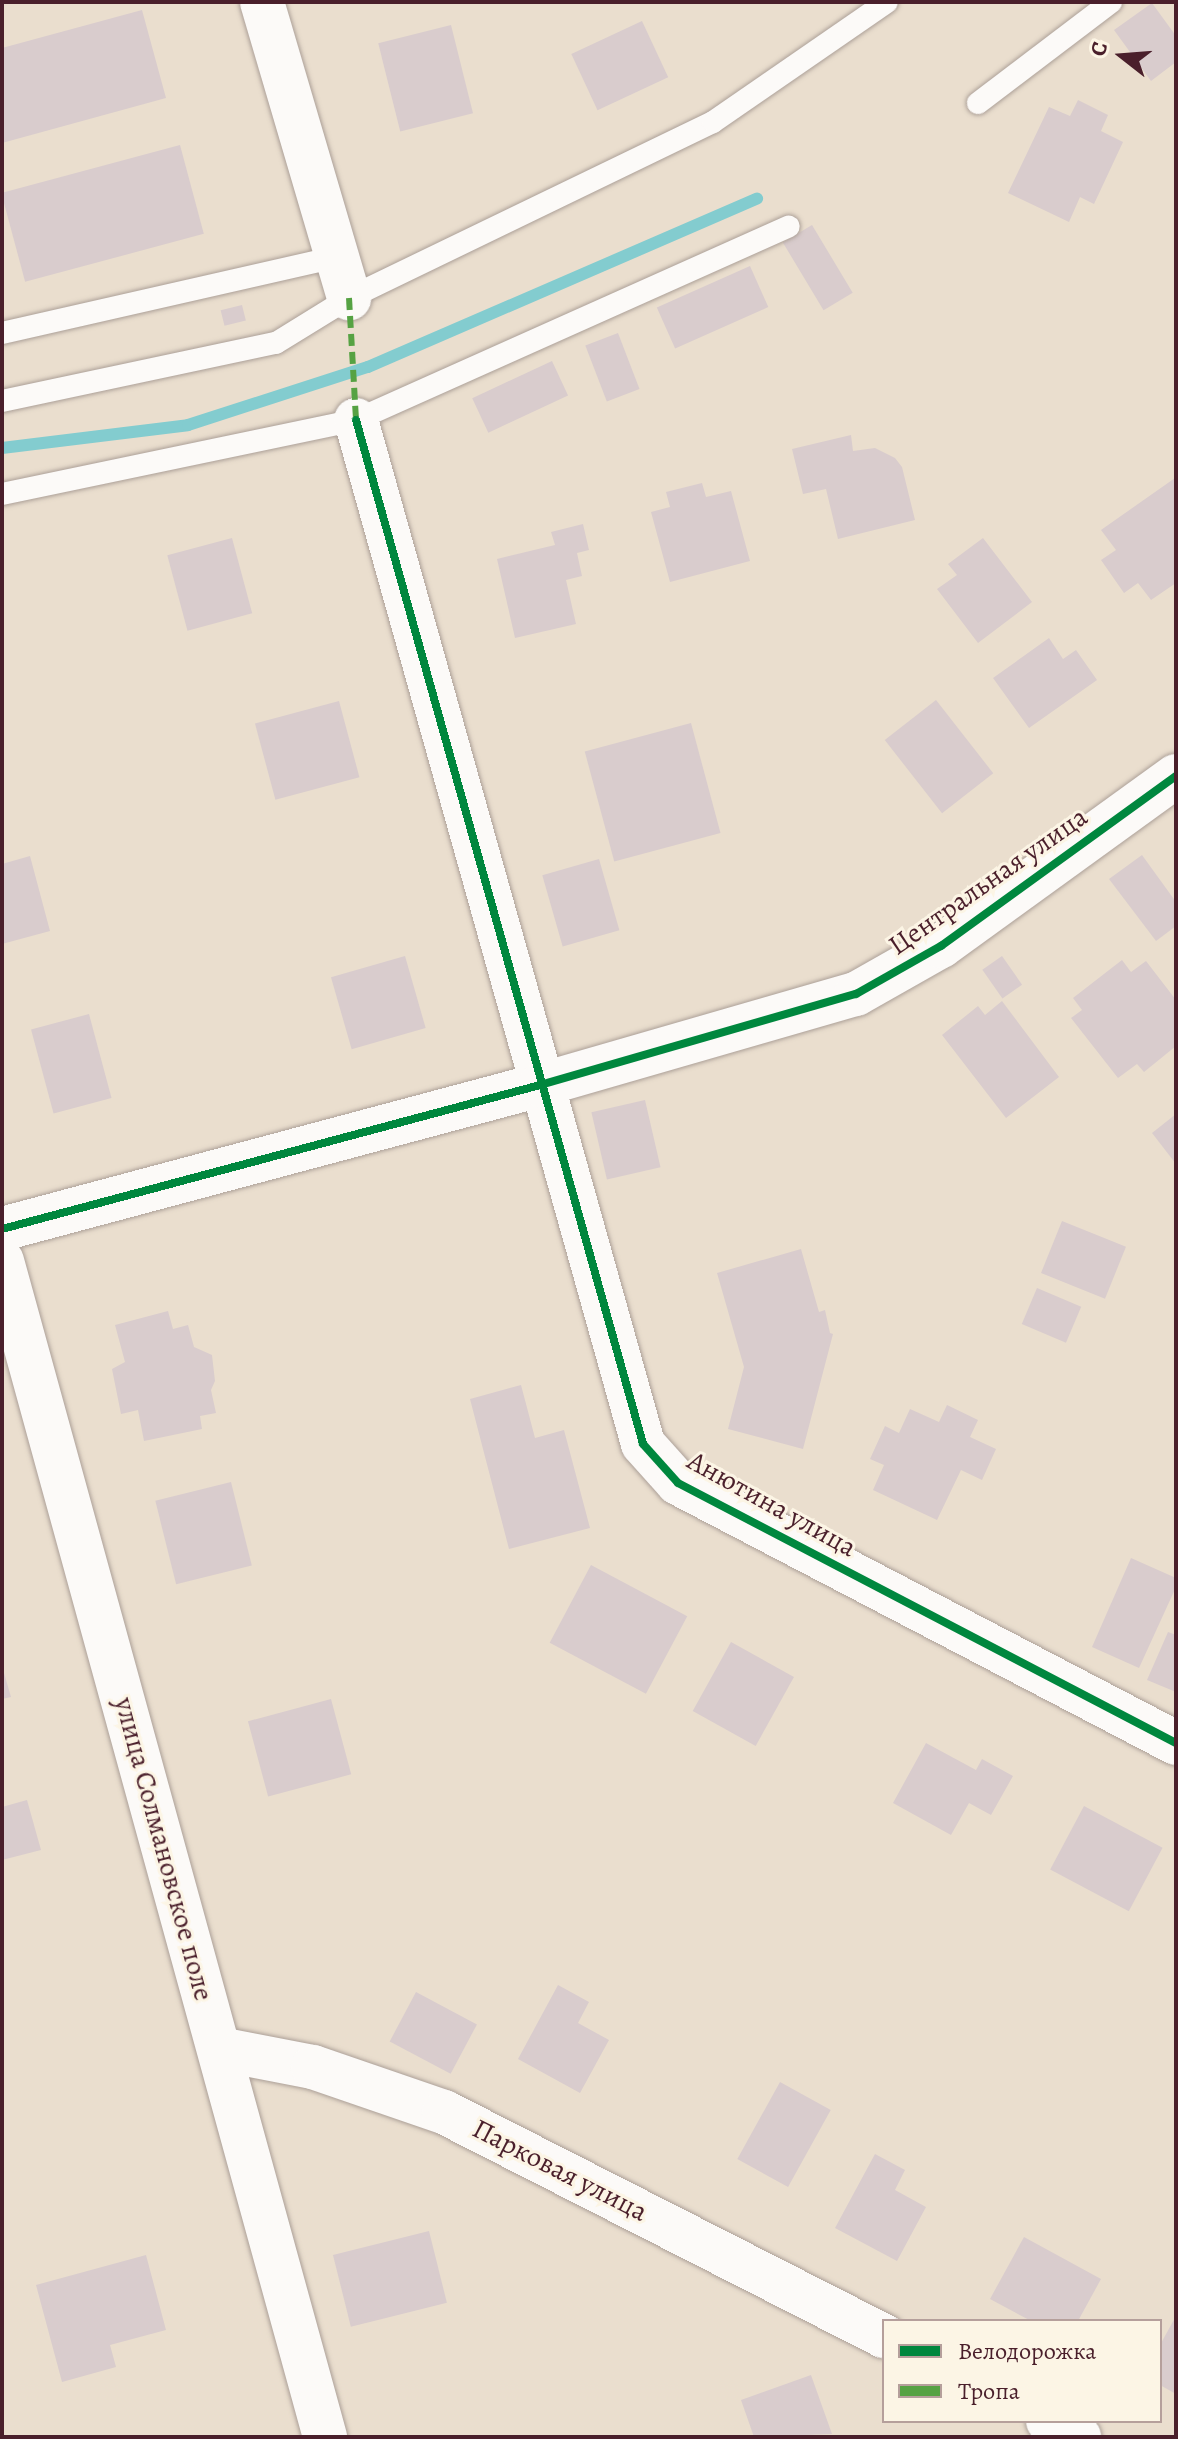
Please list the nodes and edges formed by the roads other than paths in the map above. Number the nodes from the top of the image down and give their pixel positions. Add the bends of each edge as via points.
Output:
1 (262, 2) edge
2 (887, 2) edge
3 (1111, 2) edge
4 (978, 103) dead end
5 (789, 226) dead end
6 (337, 257) junction
7 (349, 298) junction
8 (2, 333) edge
9 (2, 401) edge
10 (356, 420) junction
11 (2, 494) edge
12 (1176, 776) edge
13 (540, 1085) junction
14 (2, 1229) edge
15 (2, 1261) edge
16 (1176, 1743) edge
17 (220, 2049) junction
18 (882, 2335) edge
19 (1052, 2423) edge
20 (325, 2437) edge
21 (1079, 2437) edge

1 - 6 street
2 - 7 lane via 713,122
3 - 4 lane
5 - 10 lane
6 - 7 street
6 - 8 lane
7 - 9 lane via 276,343
10 - 11 lane
10 - 13 street, Анютина улица
12 - 13 street, Центральная улица via 941,946 856,994
13 - 14 street, Центральная улица
13 - 16 street, Анютина улица via 643,1444 678,1483
15 - 17 street, улица Солмановское поле
17 - 18 street, Парковая улица via 313,2067 444,2112
17 - 20 street, улица Солмановское поле
19 - 21 street

